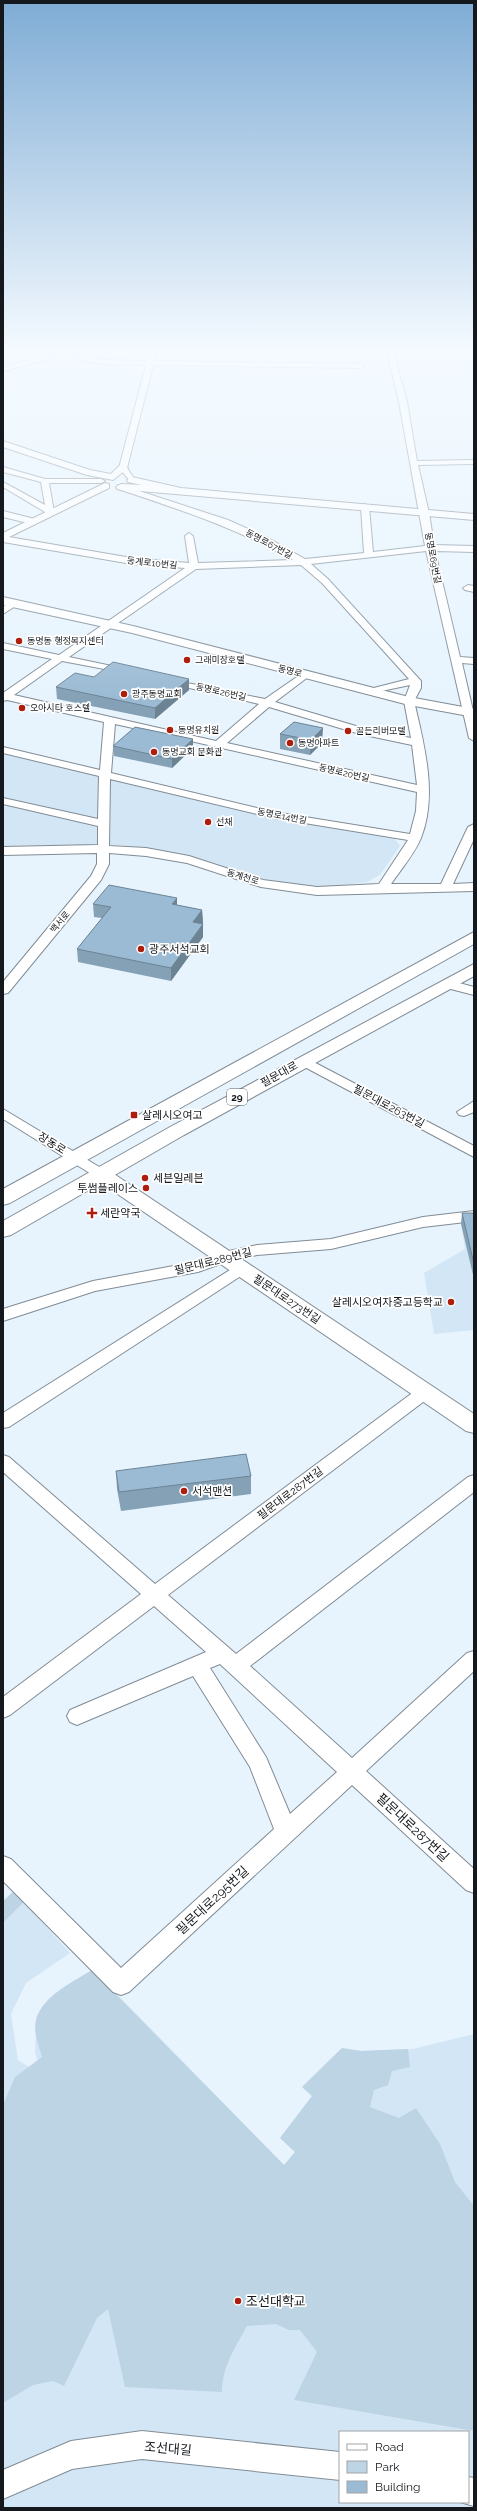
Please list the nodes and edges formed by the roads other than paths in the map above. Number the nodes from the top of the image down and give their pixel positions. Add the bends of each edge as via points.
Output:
1 (64, 464) edge
2 (124, 464) edge
3 (413, 464) edge
4 (123, 468) junction
5 (3, 469) edge
6 (85, 471) junction
7 (113, 476) junction
8 (132, 480) junction
9 (45, 481) junction
10 (103, 483) junction
11 (3, 484) edge
12 (121, 487) junction
13 (181, 491) junction
14 (365, 507) junction
15 (50, 512) junction
16 (425, 513) junction
17 (3, 514) edge
18 (474, 517) edge
19 (32, 521) junction
20 (189, 536) dead end
21 (3, 538) edge
22 (430, 548) junction
23 (474, 549) edge
24 (370, 554) junction
25 (303, 562) junction
26 (194, 566) junction
27 (9, 602) edge
28 (3, 611) edge
29 (107, 624) junction
30 (3, 646) edge
31 (58, 658) junction
32 (456, 658) junction
33 (474, 661) edge
34 (141, 675) edge
35 (304, 675) junction
36 (156, 678) edge
37 (416, 681) junction
38 (367, 690) junction
39 (4, 697) edge
40 (409, 701) junction
41 (267, 703) junction
42 (470, 712) edge
43 (110, 719) junction
44 (474, 738) edge
45 (419, 743) junction
46 (219, 744) junction
47 (3, 750) edge
48 (105, 775) junction
49 (422, 790) junction
50 (3, 801) edge
51 (105, 824) junction
52 (474, 827) edge
53 (415, 838) junction
54 (105, 848) junction
55 (3, 851) edge
56 (446, 887) junction
57 (474, 887) edge
58 (383, 888) junction
59 (474, 937) edge
60 (474, 969) edge
61 (448, 984) junction
62 (3, 990) edge
63 (474, 991) edge
64 (304, 1061) junction
65 (3, 1113) edge
66 (474, 1152) edge
67 (76, 1158) junction
68 (101, 1174) junction
69 (3, 1198) edge
70 (474, 1216) edge
71 (3, 1230) edge
72 (233, 1262) junction
73 (3, 1315) edge
74 (425, 1392) junction
75 (3, 1422) edge
76 (474, 1424) edge
77 (3, 1462) edge
78 (474, 1482) edge
79 (155, 1595) junction
80 (474, 1659) edge
81 (229, 1660) junction
82 (196, 1664) junction
83 (3, 1709) edge
84 (77, 1716) dead end
85 (352, 1771) junction
86 (286, 1832) junction
87 (3, 1866) edge
88 (474, 1883) edge
89 (339, 2466) edge
90 (3, 2485) edge

1 - 6 street
2 - 4 street
3 - 16 street, 동명로69번길
4 - 7 street
4 - 8 street
5 - 9 street
6 - 7 street
6 - 10 street
7 - 8 street
7 - 10 street
8 - 12 street via 129,485
8 - 13 street
9 - 10 street
9 - 15 street
10 - 12 street
10 - 15 street
11 - 15 street
12 - 13 street
12 - 25 street, 동명로67번길 via 225,522 265,540
13 - 14 street
14 - 16 street
14 - 24 street
15 - 19 street
16 - 18 street
16 - 22 street, 동명로69번길
17 - 19 street
19 - 21 street
20 - 26 street
21 - 26 street, 동계로10번길 via 132,561
22 - 23 street, 동명로67번길
22 - 24 street, 동명로67번길
22 - 32 street, 동명로69번길
24 - 25 street, 동명로67번길
25 - 26 street, 동계로10번길
25 - 37 street, 동명로67번길 via 335,591
26 - 29 street
27 - 28 street
27 - 29 street, 동명로
29 - 31 street
29 - 35 street, 동명로
30 - 31 street
31 - 34 street
31 - 39 street, 동명로20번길
32 - 33 street
32 - 42 street, 동명로69번길
35 - 38 street, 동명로
35 - 41 street
36 - 41 street, 동명로26번길
37 - 38 street
37 - 40 street via 416,688
38 - 40 street, 동명로
39 - 43 street, 동명로20번길
40 - 42 street, 동명로
40 - 45 street
41 - 45 street, 동명로26번길 via 364,732
41 - 46 street
42 - 44 street, 동명로69번길
43 - 46 street, 동명로20번길
43 - 48 street
45 - 49 street
46 - 49 street, 동명로20번길
47 - 48 street, 동명로14번길
48 - 51 street
48 - 53 street, 동명로14번길 via 274,815
49 - 53 street
50 - 51 street
51 - 54 street
52 - 56 street
53 - 58 street
54 - 55 street, 동계천로
54 - 58 street, 동계천로 via 172,856 261,883 292,889 317,891
54 - 62 street, 백서로 via 103,864 97,877
56 - 57 street, 동계천로
56 - 58 street, 동계천로
59 - 67 main road, 29
60 - 61 main road, 필문대로 / 29
61 - 63 street
61 - 64 main road, 필문대로 / 29
64 - 66 street, 필문대로263번길
64 - 68 main road, 필문대로 / 29
65 - 67 street, 장동로
67 - 68 street, 장동로
67 - 69 main road, 29
68 - 71 main road, 필문대로 / 29
68 - 72 street, 필문대로273번길
70 - 72 street, 필문대로289번길 via 423,1222 331,1244 257,1250
72 - 73 street, 필문대로289번길 via 93,1286
72 - 74 street, 필문대로273번길
72 - 75 street
74 - 76 street, 필문대로273번길
74 - 79 street, 필문대로287번길
77 - 79 street, 필문대로287번길
78 - 81 street
79 - 81 street, 필문대로287번길
79 - 83 street
80 - 85 street
81 - 82 street
81 - 85 street, 필문대로287번길
82 - 84 street
82 - 86 street via 225,1706 259,1764
85 - 86 street
85 - 88 street, 필문대로287번길
86 - 87 street, 필문대로295번길 via 121,1984
89 - 90 street, 조선대길 via 142,2445 71,2455

